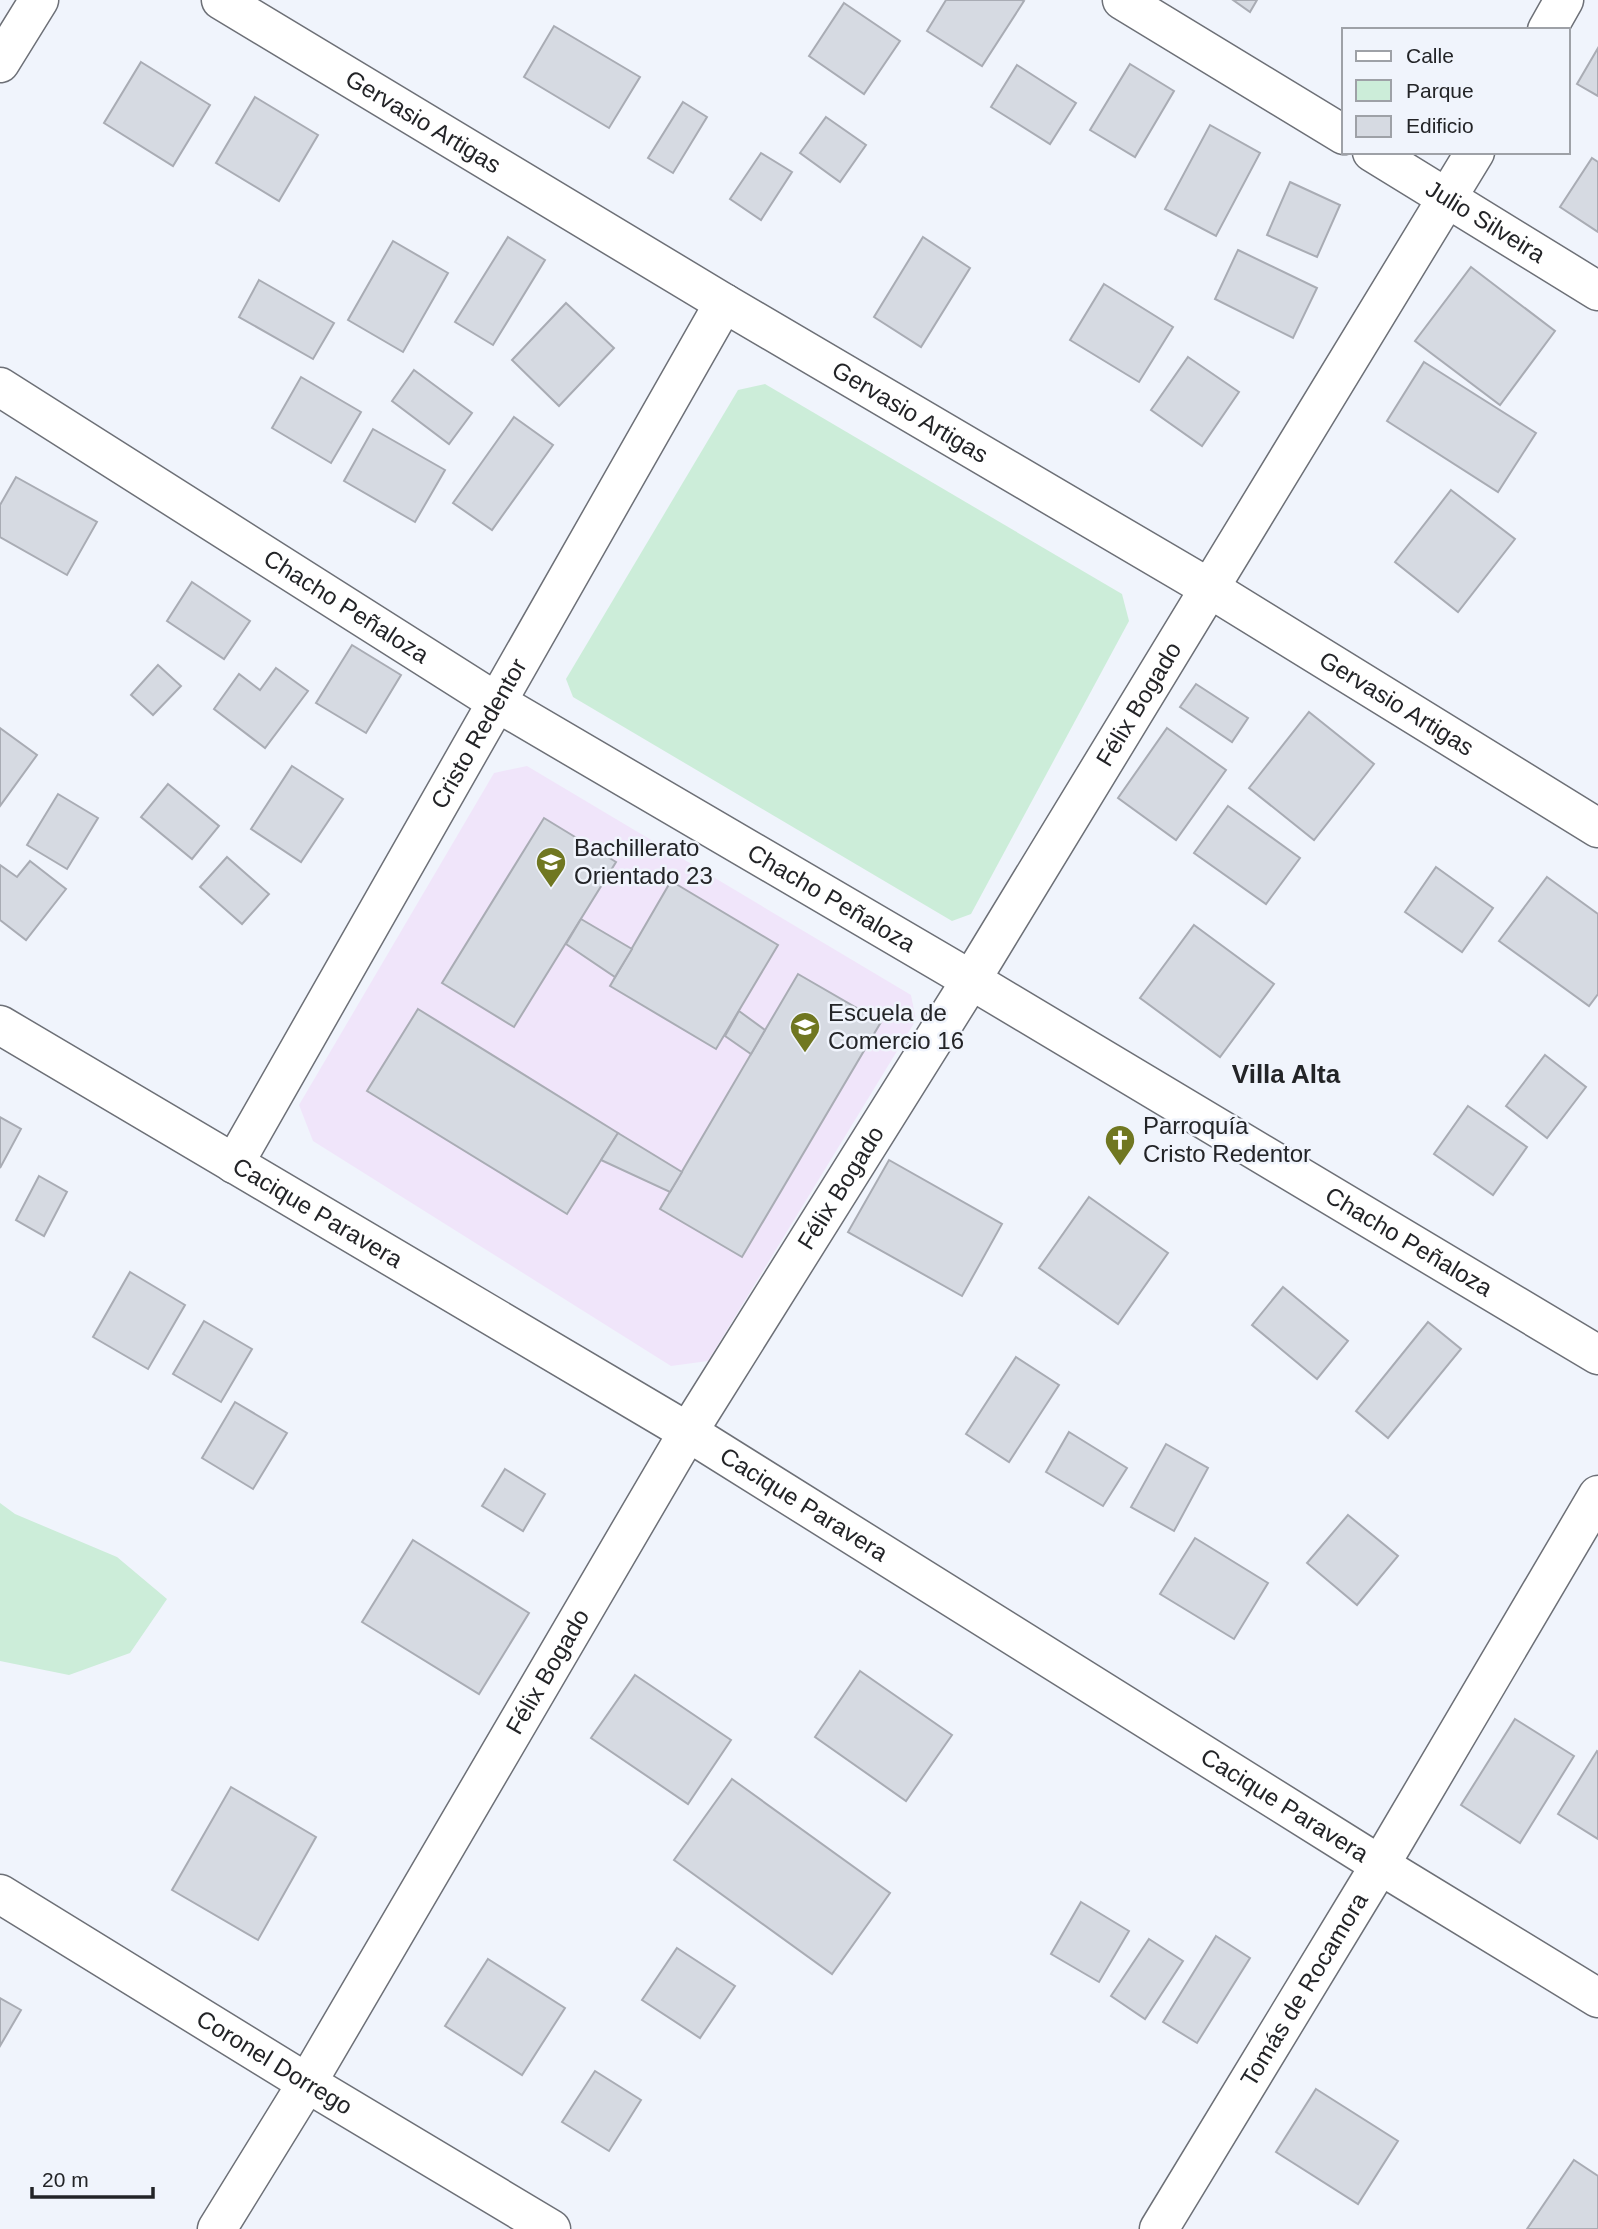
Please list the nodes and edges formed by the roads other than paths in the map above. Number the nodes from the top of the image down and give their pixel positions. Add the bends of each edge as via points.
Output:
1 (39, 0) edge
2 (221, 0) edge
3 (1122, 0) edge
4 (1564, 0) edge
5 (1548, 28) edge
6 (0, 63) edge
7 (1342, 134) edge
8 (1375, 154) edge
9 (1474, 154) edge
10 (1448, 198) junction
11 (1598, 290) edge
12 (724, 303) junction
13 (0, 387) edge
14 (1209, 588) junction
15 (498, 703) junction
16 (1598, 828) edge
17 (971, 980) junction
18 (0, 1025) edge
19 (234, 1164) junction
20 (1598, 1355) edge
21 (688, 1432) junction
22 (1598, 1495) edge
23 (1380, 1865) junction
24 (0, 1894) edge
25 (1598, 1998) edge
26 (307, 2083) junction
27 (217, 2229) edge
28 (551, 2229) edge
29 (1159, 2229) edge

1 - 6 street
2 - 12 street, Gervasio Artigas
3 - 7 street
4 - 5 street
8 - 10 street, Julio Silveira
9 - 10 street, Félix Bogado
10 - 11 street, Julio Silveira
10 - 14 street, Félix Bogado
12 - 14 street, Gervasio Artigas
12 - 15 street, Cristo Redentor
13 - 15 street, Chacho Peñaloza
14 - 16 street, Gervasio Artigas
14 - 17 street, Félix Bogado
15 - 17 street, Chacho Peñaloza
15 - 19 street, Cristo Redentor
17 - 20 street, Chacho Peñaloza
17 - 21 street, Félix Bogado
18 - 19 street, Cacique Paravera
19 - 21 street, Cacique Paravera
21 - 23 street, Cacique Paravera
21 - 26 street, Félix Bogado
22 - 23 street, Tomás de Rocamora
23 - 25 street, Cacique Paravera
23 - 29 street, Tomás de Rocamora
24 - 26 street, Coronel Dorrego
26 - 27 street, Félix Bogado
26 - 28 street, Coronel Dorrego

